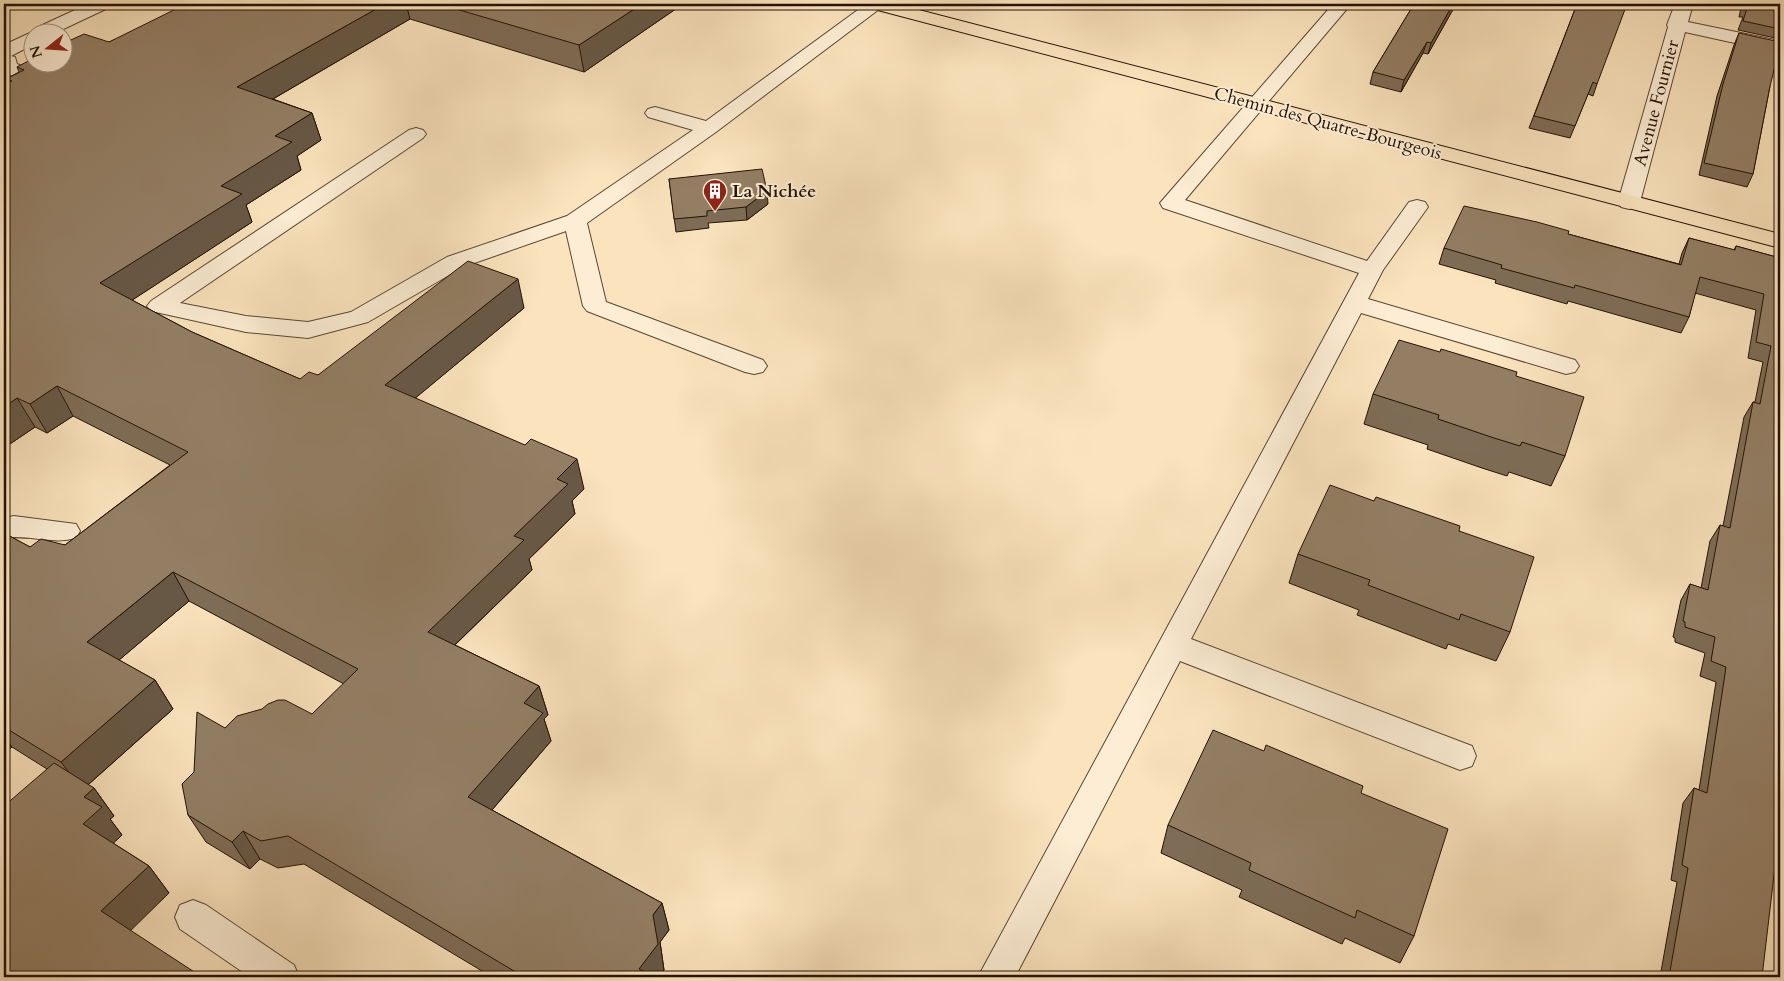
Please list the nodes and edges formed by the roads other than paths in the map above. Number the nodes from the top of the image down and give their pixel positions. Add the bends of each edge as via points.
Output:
1 (102, 4) edge
2 (876, 4) edge
3 (1342, 4) edge
4 (1684, 4) edge
5 (64, 22) edge
6 (1676, 25) junction
7 (22, 45) edge
8 (1780, 47) edge
9 (5, 57) edge
10 (50, 78) edge
11 (1256, 104) junction
12 (655, 113) dead end
13 (709, 128) junction
14 (416, 134) dead end
15 (1629, 202) junction
16 (1417, 207) dead end
17 (575, 221) junction
18 (1780, 241) edge
19 (1372, 270) junction
20 (1355, 303) junction
21 (754, 366) dead end
22 (1566, 366) dead end
23 (4, 528) edge
24 (66, 530) dead end
25 (1173, 645) junction
26 (1460, 756) dead end
27 (193, 917) dead end
28 (281, 977) edge
29 (996, 977) edge

1 - 5 street
2 - 11 main road, Chemin des Quatre-Bourgeois
2 - 13 street
3 - 11 street
4 - 6 street, Avenue Fournier
6 - 8 street
6 - 15 street, Avenue Fournier
7 - 9 street
9 - 10 street via 7,67 29,76
11 - 15 main road, Chemin des Quatre-Bourgeois
11 - 19 street via 1172,203
12 - 13 street
13 - 17 street
14 - 17 street via 159,306 246,324 308,330 359,317 455,262
15 - 18 main road, Chemin des Quatre-Bourgeois
16 - 19 street
17 - 21 street via 595,306
19 - 20 street
20 - 22 street
20 - 25 street
23 - 24 street
25 - 26 street
25 - 29 street
27 - 28 street

